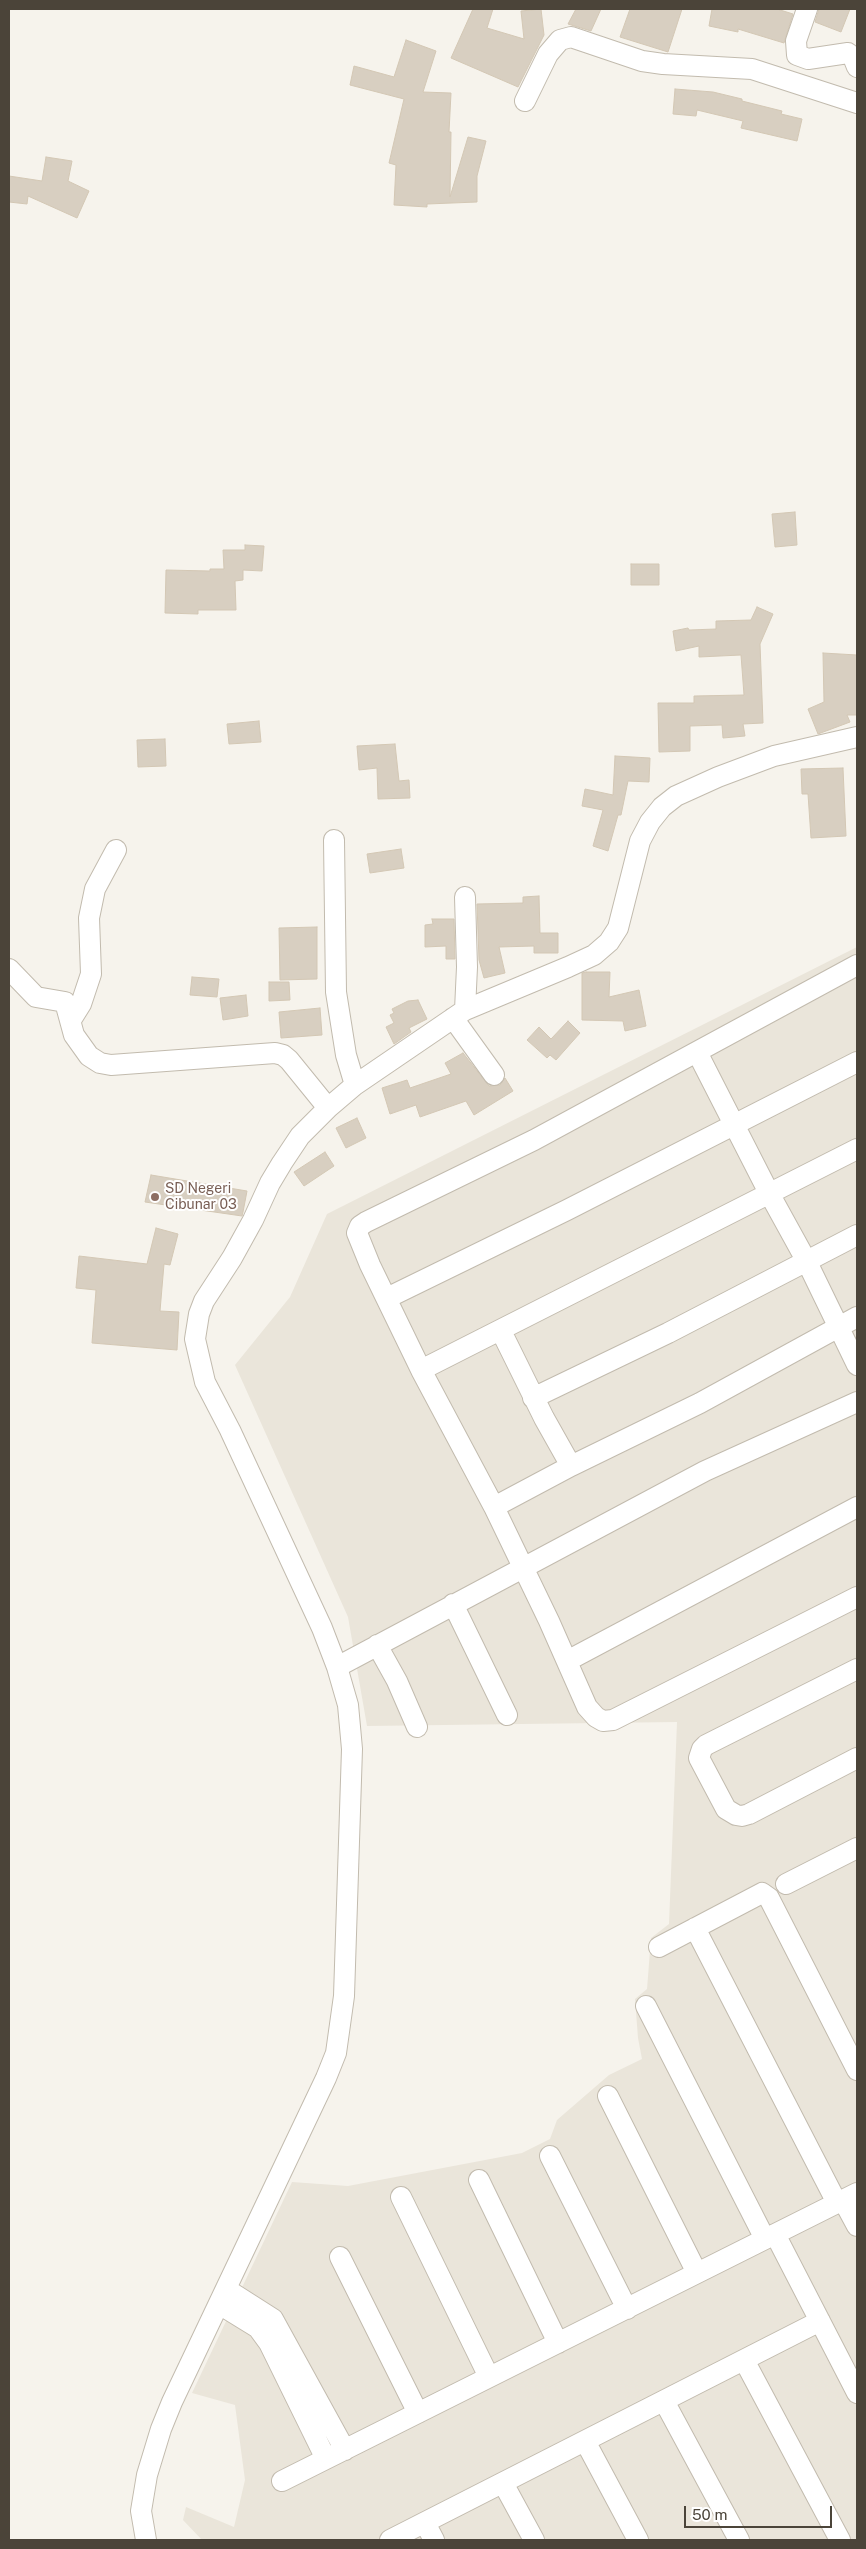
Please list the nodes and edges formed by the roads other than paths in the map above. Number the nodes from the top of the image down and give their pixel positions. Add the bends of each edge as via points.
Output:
1 (807, 9) edge
2 (856, 60) edge
3 (525, 102) dead end
4 (857, 103) edge
5 (857, 737) edge
6 (334, 840) dead end
7 (116, 850) dead end
8 (465, 897) dead end
9 (857, 965) edge
10 (9, 968) edge
11 (459, 1014) junction
12 (71, 1020) junction
13 (696, 1052) junction
14 (857, 1062) edge
15 (494, 1075) dead end
16 (355, 1085) junction
17 (328, 1108) junction
18 (734, 1126) junction
19 (857, 1149) edge
20 (768, 1193) junction
21 (857, 1235) edge
22 (807, 1262) junction
23 (387, 1298) junction
24 (857, 1317) edge
25 (839, 1326) junction
26 (501, 1331) junction
27 (857, 1365) edge
28 (421, 1370) junction
29 (533, 1398) junction
30 (857, 1402) edge
31 (571, 1466) junction
32 (494, 1507) junction
33 (857, 1508) edge
34 (522, 1570) junction
35 (857, 1597) edge
36 (453, 1604) junction
37 (377, 1645) junction
38 (567, 1661) junction
39 (337, 1667) junction
40 (857, 1669) edge
41 (507, 1715) dead end
42 (417, 1726) dead end
43 (857, 1758) edge
44 (857, 1848) edge
45 (786, 1884) dead end
46 (695, 1928) junction
47 (659, 1947) dead end
48 (646, 2006) dead end
49 (852, 2049) edge
50 (857, 2070) edge
51 (608, 2096) dead end
52 (550, 2156) dead end
53 (479, 2180) dead end
54 (402, 2197) dead end
55 (846, 2198) edge
56 (857, 2226) edge
57 (770, 2236) junction
58 (340, 2257) dead end
59 (697, 2273) junction
60 (223, 2296) junction
61 (627, 2308) junction
62 (820, 2321) junction
63 (558, 2343) junction
64 (744, 2360) junction
65 (490, 2377) junction
66 (857, 2393) edge
67 (664, 2401) junction
68 (418, 2413) junction
69 (585, 2441) junction
70 (344, 2450) junction
71 (326, 2459) junction
72 (282, 2481) dead end
73 (503, 2482) junction
74 (425, 2523) junction
75 (146, 2540) edge
76 (390, 2540) edge
77 (434, 2540) edge
78 (534, 2540) edge
79 (638, 2540) edge
80 (739, 2540) edge
81 (840, 2540) edge

1 - 2 street via 796,41 797,54 808,59 841,53
3 - 4 street via 548,54 560,40 571,37 649,62 752,69
5 - 11 street via 774,756 676,796 662,807 640,840 618,928 609,942 594,955
6 - 16 street via 336,992 346,1055
7 - 12 street via 95,888 88,918 91,974 81,1004
8 - 11 street via 467,967
9 - 13 street
10 - 12 street via 36,998 65,1002
11 - 15 street
11 - 16 street
12 - 17 street via 80,1044 89,1056 100,1063 264,1053 283,1055
13 - 18 street
13 - 23 street via 534,1140 360,1226 357,1232 360,1245
14 - 18 street
16 - 17 street
17 - 39 street via 300,1136 270,1183 249,1228 204,1301 197,1320 195,1340 205,1382 322,1628
18 - 20 street
18 - 23 street
19 - 20 street
20 - 22 street
20 - 26 street
21 - 22 street
22 - 25 street
22 - 29 street
23 - 28 street
24 - 25 street
25 - 27 street
25 - 31 street via 700,1403
26 - 28 street
26 - 29 street
28 - 32 street
29 - 31 street
30 - 34 street via 705,1471
31 - 32 street
32 - 34 street
33 - 38 street
34 - 36 street
34 - 38 street
35 - 38 street via 613,1720 603,1721 587,1707
36 - 37 street
36 - 41 street
37 - 39 street
37 - 42 street
39 - 60 street via 348,1705 352,1749 342,2023 336,2053 326,2078
40 - 43 street via 702,1748 699,1758 726,1809 742,1816
44 - 45 street
46 - 47 street
46 - 49 street via 762,1893 769,1898
46 - 55 street
48 - 57 street
49 - 50 street
51 - 59 street
52 - 61 street
53 - 63 street
54 - 65 street
55 - 56 street
55 - 57 street
57 - 59 street
57 - 62 street
58 - 68 street
59 - 61 street
60 - 70 street via 273,2319
60 - 71 street via 258,2328 268,2343
60 - 75 street via 172,2402 153,2454 141,2511
61 - 63 street
62 - 64 street
62 - 66 street
63 - 65 street
64 - 67 street
64 - 81 street
65 - 68 street
67 - 69 street
67 - 80 street
68 - 70 street
69 - 73 street
69 - 79 street
70 - 71 street
71 - 72 street
73 - 74 street
73 - 78 street
74 - 76 street
74 - 77 street

